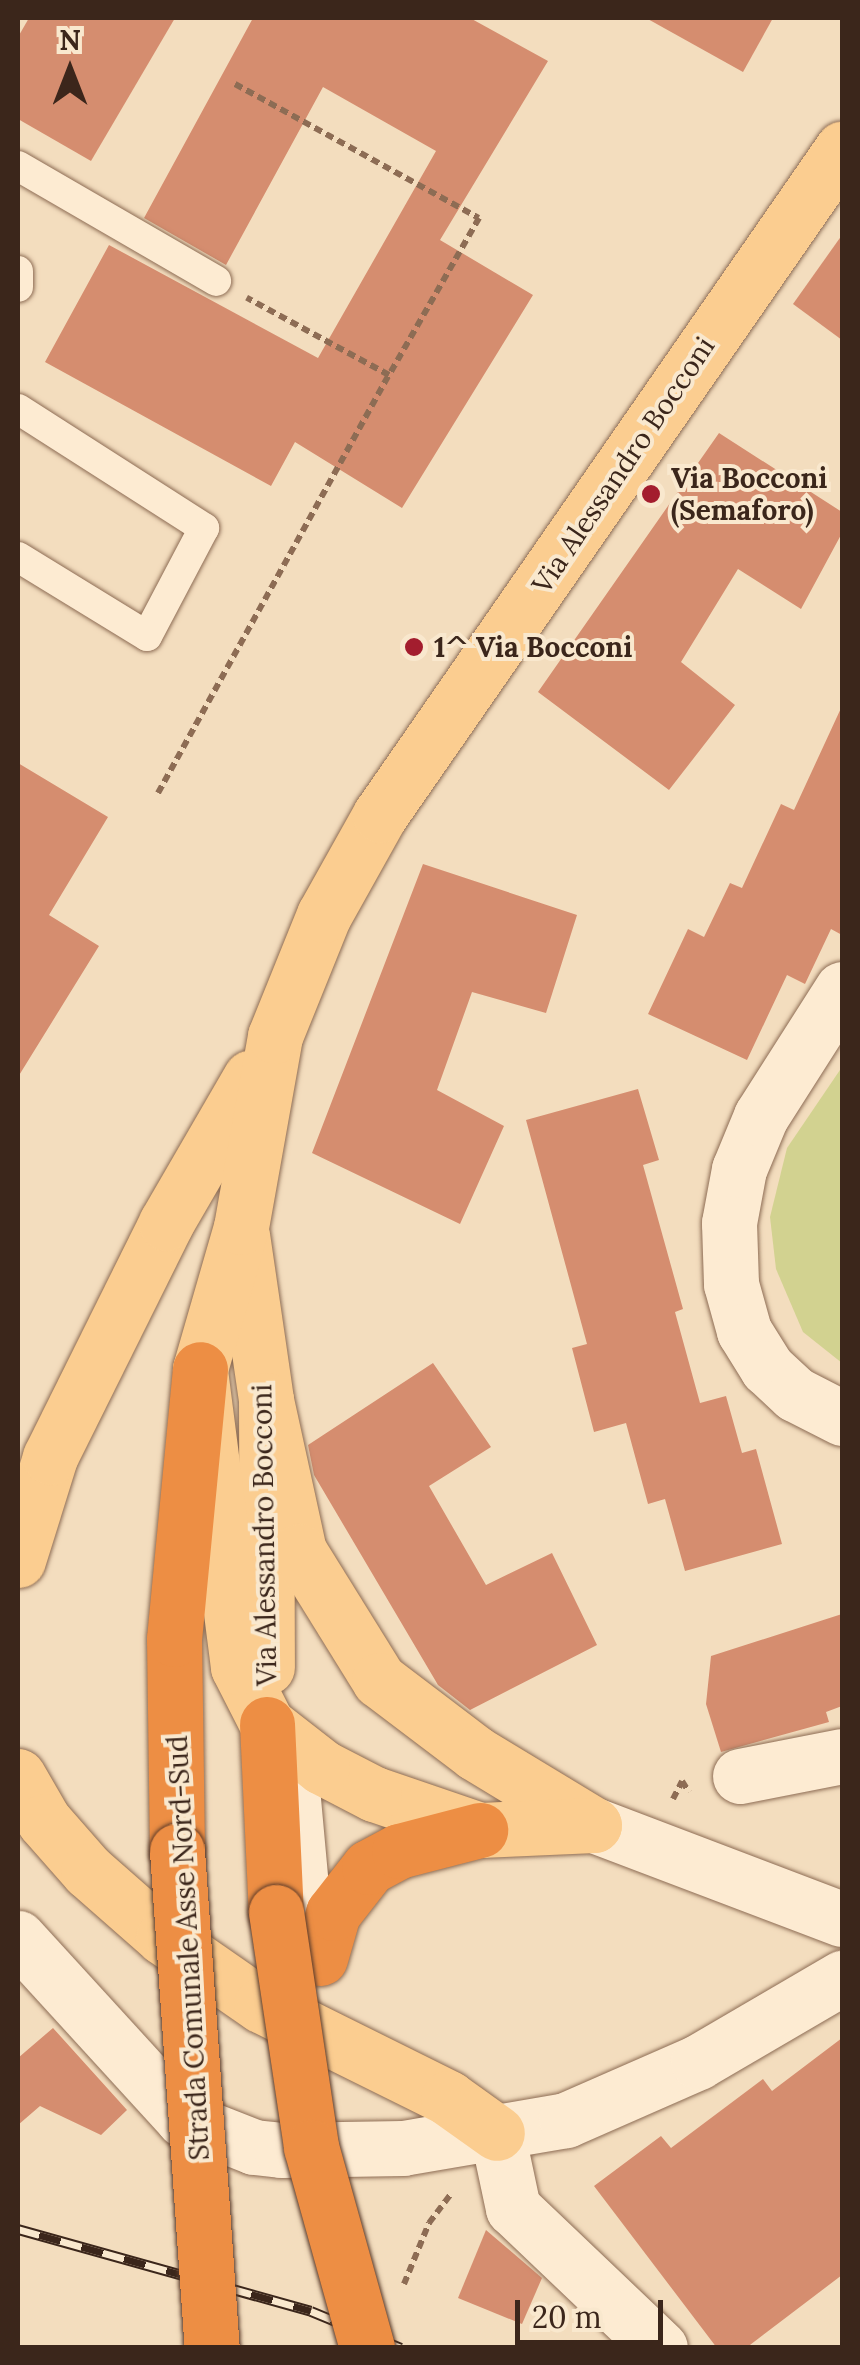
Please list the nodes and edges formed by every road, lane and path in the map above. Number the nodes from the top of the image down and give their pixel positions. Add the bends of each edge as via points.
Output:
1 (235, 84) dead end
2 (842, 149) edge
3 (18, 166) edge
4 (18, 271) edge
5 (216, 281) joint
6 (18, 288) edge
7 (389, 376) junction
8 (18, 409) edge
9 (18, 557) edge
10 (158, 793) dead end
11 (842, 989) edge
12 (274, 1036) junction
13 (241, 1227) junction
14 (200, 1369) junction
15 (266, 1400) junction
16 (842, 1418) edge
17 (18, 1560) edge
18 (268, 1724) junction
19 (842, 1756) edge
20 (18, 1776) edge
21 (740, 1776) dead end
22 (594, 1824) junction
23 (480, 1830) junction
24 (842, 1886) edge
25 (764, 1889) junction
26 (842, 1919) edge
27 (18, 1938) edge
28 (320, 1958) junction
29 (842, 1978) edge
30 (497, 2133) junction
31 (311, 2147) junction
32 (430, 2223) dead end
33 (400, 2293) dead end
34 (212, 2348) edge
35 (367, 2348) edge
36 (660, 2348) edge

1 - 7 path via 479,218
2 - 12 main road, Via Alessandro Bocconi via 380,815 324,914
3 - 5 lane
4 - 6 lane
5 - 7 path
7 - 10 path
8 - 9 lane via 204,528 148,636
11 - 16 street via 761,1116 739,1169 728,1222 731,1284 744,1331 767,1368 795,1394
12 - 13 main road, Via Alessandro Bocconi
12 - 17 main road via 166,1222 50,1457
13 - 14 main road, Via Alessandro Bocconi
13 - 15 main road, Via Alessandro Bocconi
14 - 18 main road via 238,1667
14 - 34 highway, Strada Comunale Asse Nord-Sud, bridge via 174,1639 177,1851
15 - 18 main road, Via Alessandro Bocconi
15 - 22 main road via 300,1551 379,1680 475,1754
18 - 23 main road via 322,1767 374,1794
18 - 28 lane via 304,1777
18 - 31 highway, bridge via 276,1912
19 - 21 street
20 - 30 main road via 77,1859 163,1937 261,2005 448,2098
22 - 23 main road
22 - 25 street
23 - 28 highway via 399,1851 370,1867 333,1913
24 - 25 street
25 - 26 street
27 - 30 street via 133,2070 183,2118 218,2133 281,2150 403,2148
28 - 31 highway, bridge
29 - 30 street via 628,2098 566,2120
30 - 36 street via 512,2208
31 - 35 highway, bridge
32 - 33 path

